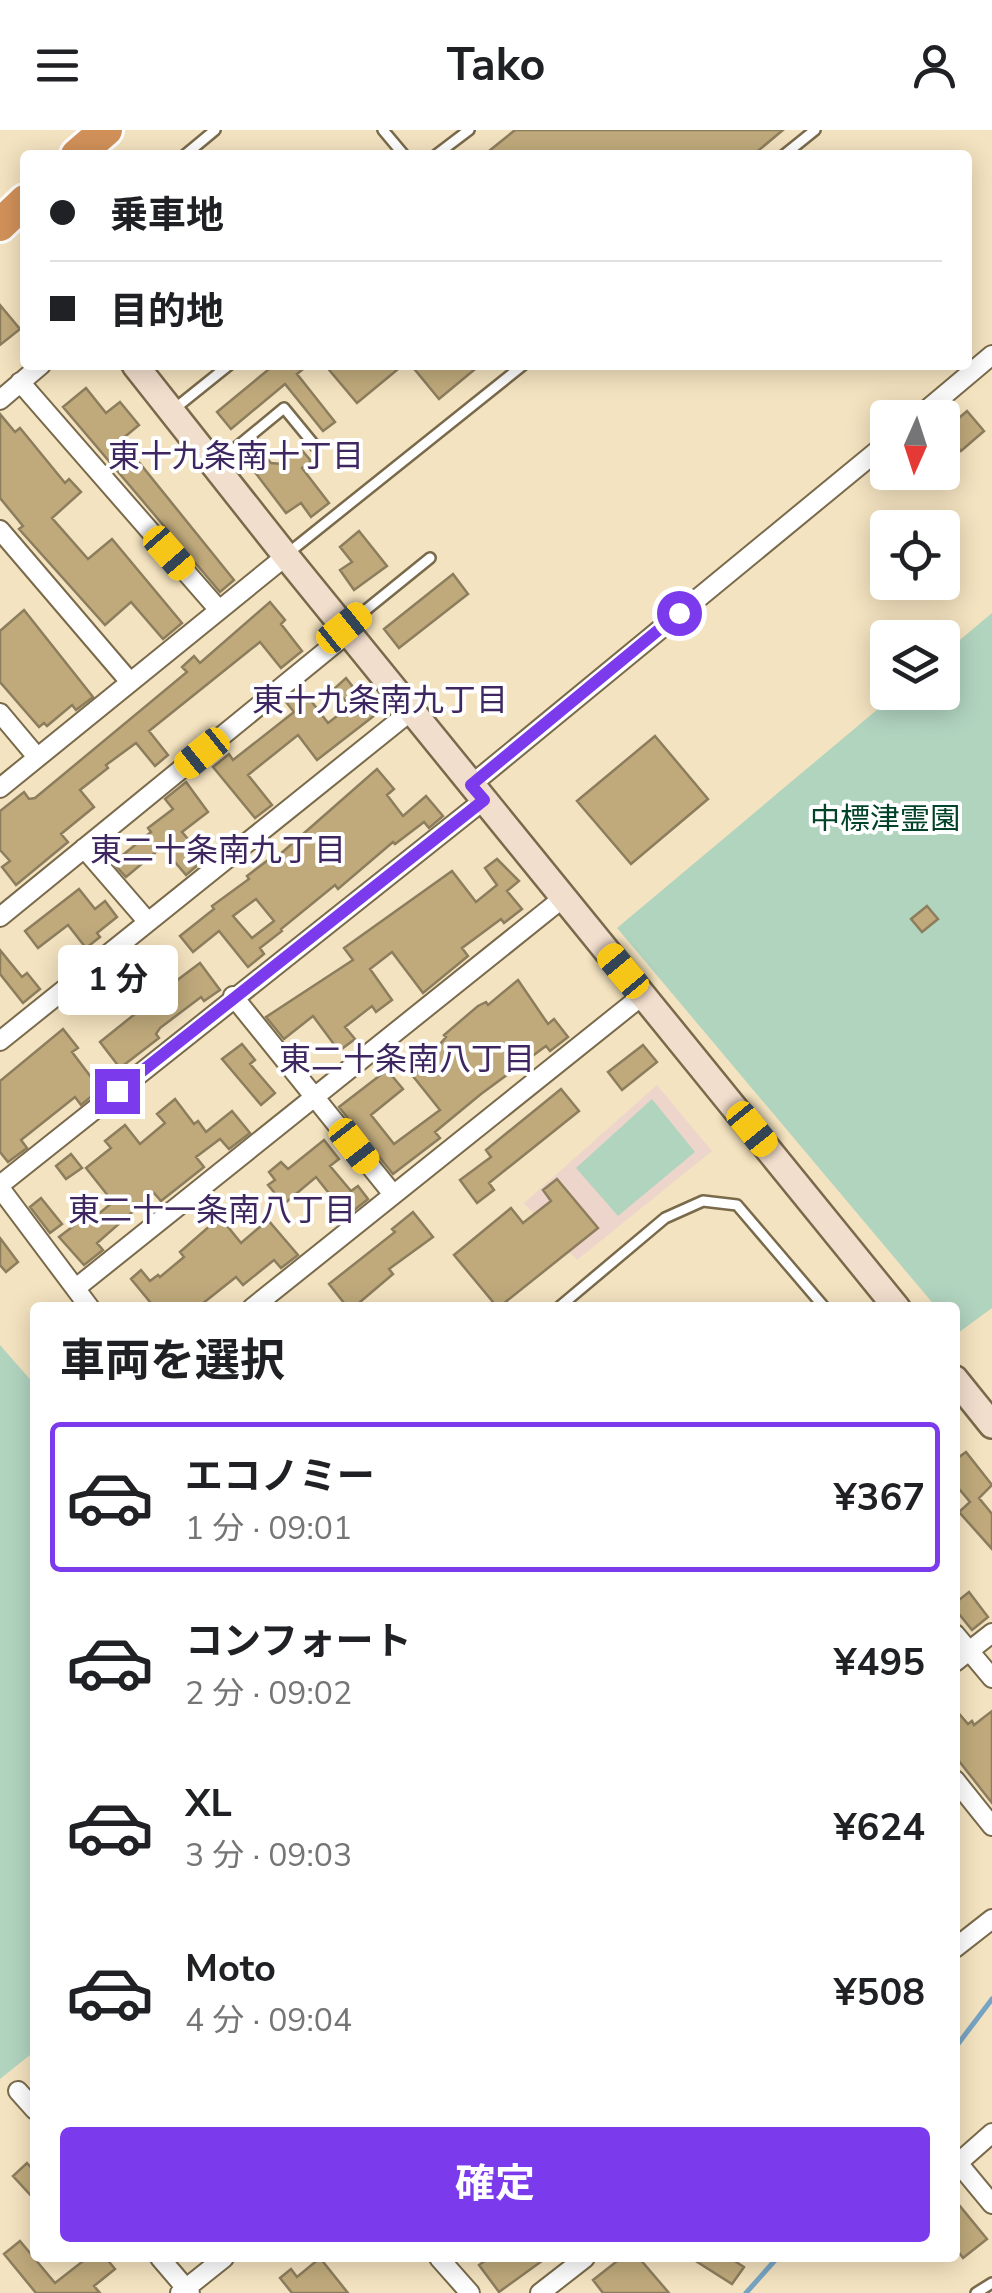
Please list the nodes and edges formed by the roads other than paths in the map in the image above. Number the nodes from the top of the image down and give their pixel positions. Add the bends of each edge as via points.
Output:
1 (106, 130) edge
2 (215, 130) edge
3 (384, 130) edge
4 (468, 130) edge
5 (815, 130) edge
6 (83, 150) edge
7 (192, 150) edge
8 (400, 150) edge
9 (442, 150) edge
10 (790, 150) edge
11 (992, 356) edge
12 (35, 370) edge
13 (146, 370) edge
14 (223, 370) edge
15 (517, 370) edge
16 (20, 382) junction
17 (0, 400) edge
18 (939, 400) edge
19 (172, 411) junction
20 (316, 447) dead end
21 (870, 457) edge
22 (215, 465) junction
23 (0, 530) edge
24 (286, 556) junction
25 (430, 558) dead end
26 (218, 610) junction
27 (346, 630) junction
28 (130, 682) junction
29 (411, 711) junction
30 (0, 713) edge
31 (38, 757) junction
32 (0, 788) edge
33 (478, 792) junction
34 (84, 848) junction
35 (564, 898) junction
36 (0, 917) edge
37 (148, 922) junction
38 (234, 996) junction
39 (643, 996) junction
40 (0, 1041) edge
41 (316, 1099) junction
42 (0, 1187) edge
43 (392, 1194) junction
44 (76, 1288) junction
45 (86, 1302) edge
46 (259, 1302) edge
47 (565, 1302) edge
48 (820, 1302) edge
49 (891, 1302) edge
50 (960, 1385) edge
51 (992, 1425) edge
52 (992, 1633) edge
53 (962, 1657) edge
54 (992, 1678) edge
55 (960, 1786) edge
56 (992, 1826) edge
57 (992, 1919) edge
58 (960, 1944) edge
59 (18, 2091) dead end
60 (30, 2104) edge
61 (992, 2133) edge
62 (960, 2161) edge
63 (960, 2165) edge
64 (992, 2204) edge
65 (163, 2262) edge
66 (219, 2262) edge
67 (443, 2262) edge
68 (581, 2262) edge
69 (992, 2283) edge
70 (185, 2291) edge
71 (470, 2293) edge
72 (540, 2293) edge
73 (976, 2293) edge

1 - 6 highway
2 - 7 lane
3 - 8 lane
4 - 9 lane
5 - 10 lane
11 - 18 street
12 - 16 street
13 - 19 street
14 - 19 lane
15 - 24 lane
16 - 17 street
16 - 26 street
19 - 22 street
20 - 22 lane via 284,408
21 - 33 street
22 - 24 street
23 - 28 street
24 - 26 street
24 - 27 street
25 - 27 lane
26 - 28 street
27 - 29 street
27 - 34 street
28 - 31 street
29 - 33 street
29 - 37 street
30 - 31 street
31 - 32 street
33 - 35 street
33 - 38 street
34 - 36 street
34 - 37 street
35 - 39 street
35 - 41 street
37 - 40 street
38 - 41 street
38 - 42 street
39 - 43 street
39 - 49 street
41 - 43 street
41 - 44 street
42 - 44 street
43 - 46 street
44 - 45 street
47 - 48 lane via 664,1218 703,1200 737,1205
50 - 51 street
52 - 53 street
53 - 54 street
55 - 56 street
57 - 58 street
59 - 60 street
61 - 62 street
63 - 64 street
65 - 70 street
66 - 70 street
67 - 71 street
68 - 72 street
69 - 73 lane

